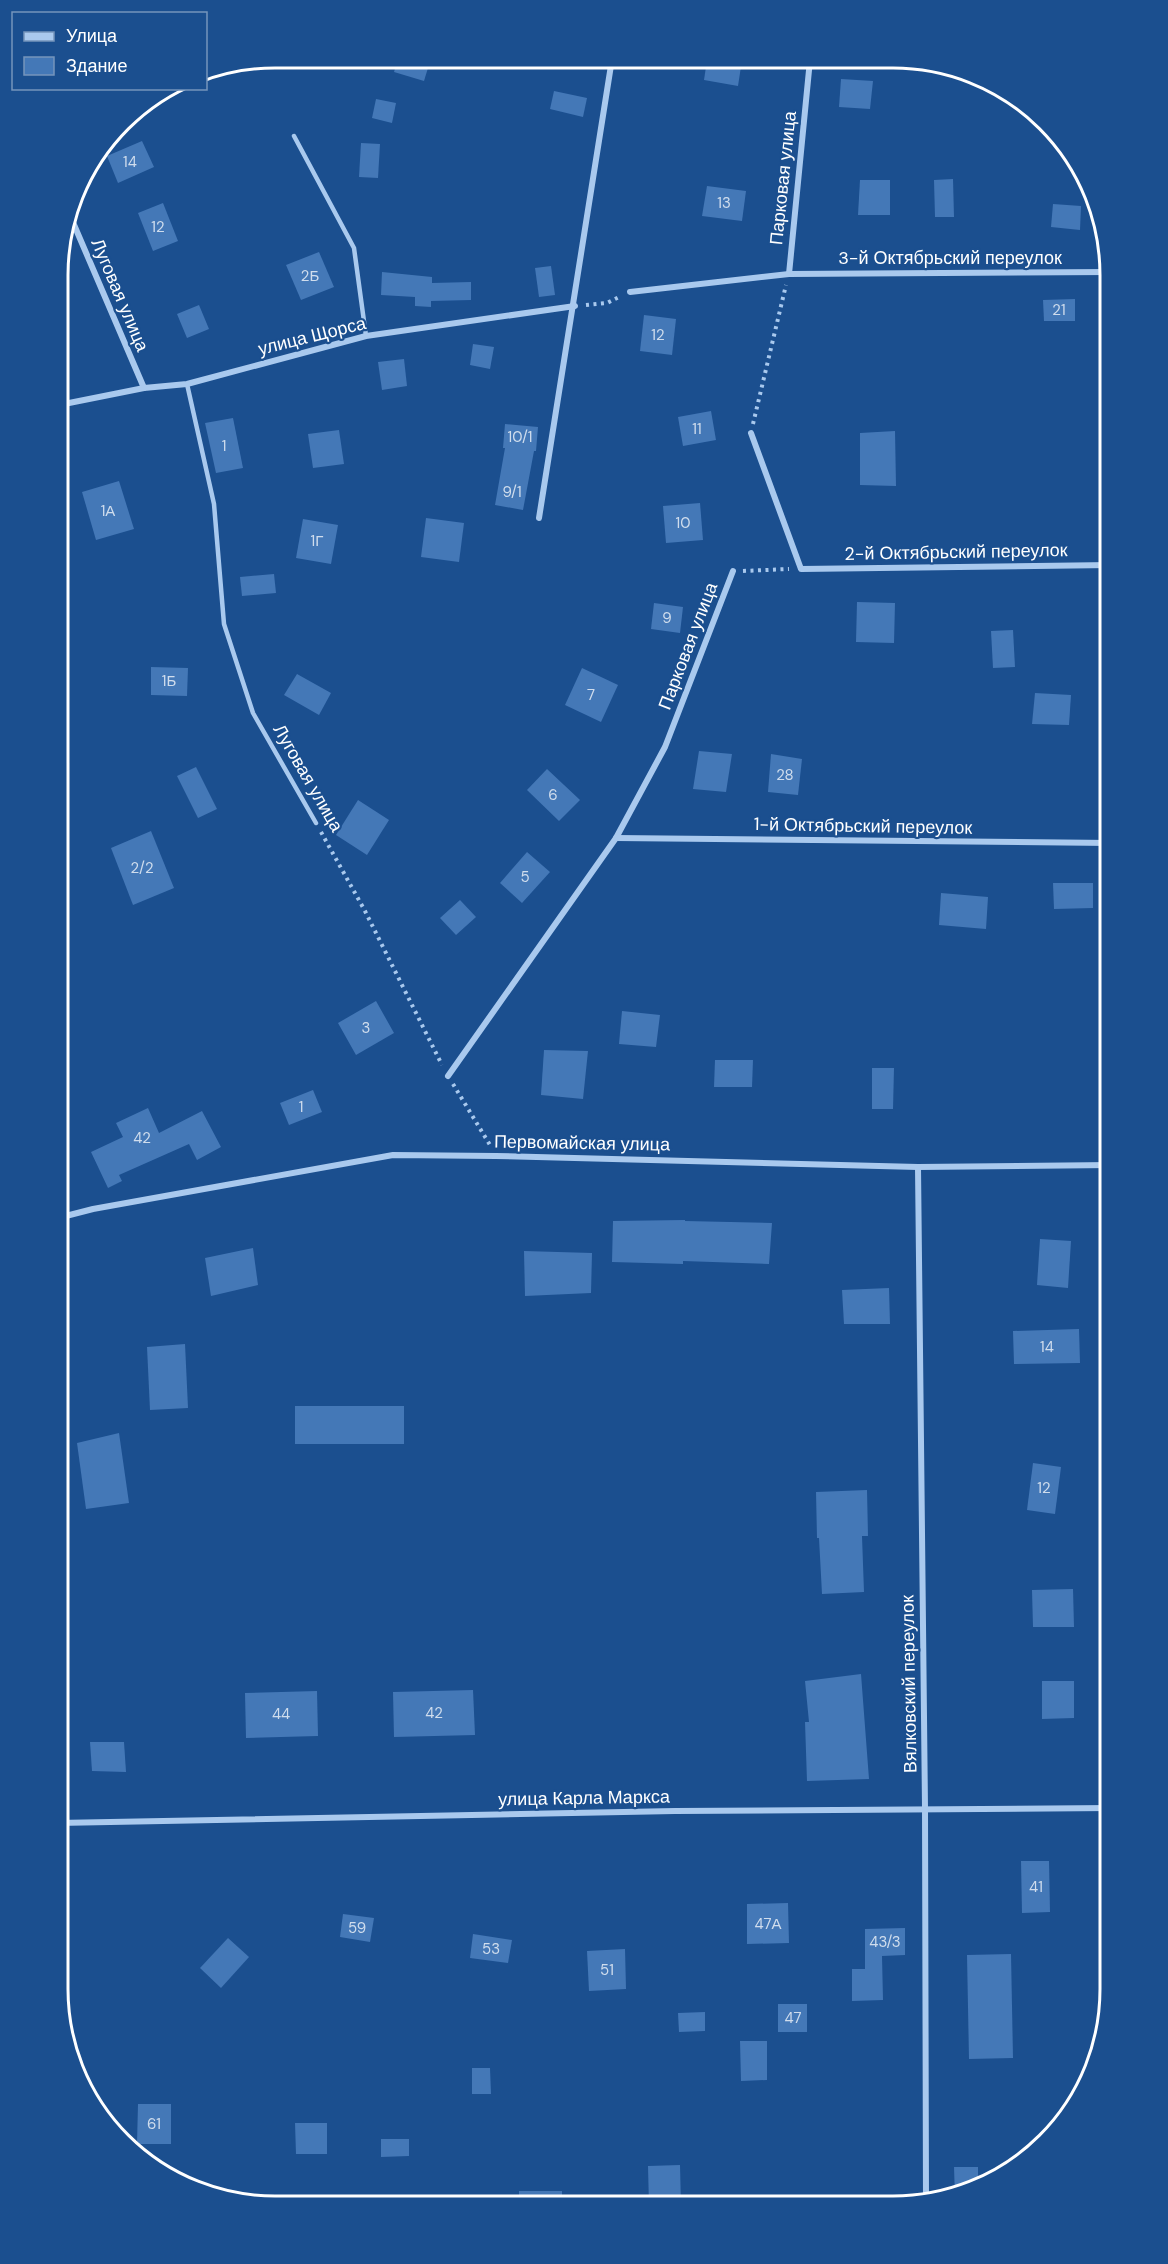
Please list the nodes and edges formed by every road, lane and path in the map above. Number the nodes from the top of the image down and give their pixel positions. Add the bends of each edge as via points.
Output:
1 (611, 68) edge
2 (809, 68) edge
3 (294, 136) dead end
4 (74, 225) edge
5 (1100, 272) edge
6 (789, 274) junction
7 (630, 292) joint
8 (575, 306) junction
9 (366, 336) junction
10 (187, 384) junction
11 (144, 388) junction
12 (68, 403) edge
13 (751, 433) joint
14 (539, 518) dead end
15 (1100, 565) edge
16 (801, 569) junction
17 (733, 571) joint
18 (316, 824) joint
19 (616, 838) junction
20 (1100, 843) edge
21 (448, 1076) junction
22 (496, 1156) junction
23 (1100, 1165) edge
24 (918, 1167) junction
25 (68, 1215) edge
26 (925, 1808) junction
27 (1100, 1808) edge
28 (68, 1823) edge
29 (926, 2194) edge

1 - 8 street
2 - 6 street, Парковая улица
3 - 9 lane via 354,248
4 - 11 street, Луговая улица
5 - 6 street, 3-й Октябрьский переулок
6 - 7 street, 3-й Октябрьский переулок
6 - 13 path
7 - 8 path via 607,303
8 - 9 street, улица Щорса
8 - 14 street
9 - 10 street, улица Щорса
10 - 11 street, улица Щорса
10 - 18 lane, Луговая улица via 214,504 224,624 253,712
11 - 12 street, улица Щорса
13 - 16 street
15 - 16 street, 2-й Октябрьский переулок
16 - 17 path, Парковая улица
17 - 19 street, Парковая улица via 665,747
18 - 21 path, Луговая улица via 365,911
19 - 20 street, 1-й Октябрьский переулок
19 - 21 street, Парковая улица
21 - 22 path, Луговая улица
22 - 24 street, Первомайская улица
22 - 25 street, Первомайская улица via 393,1155
23 - 24 street, Первомайская улица
24 - 26 street, Вялковский переулок
26 - 27 street, улица Карла Маркса
26 - 28 street, улица Карла Маркса
26 - 29 street, Вялковский переулок

